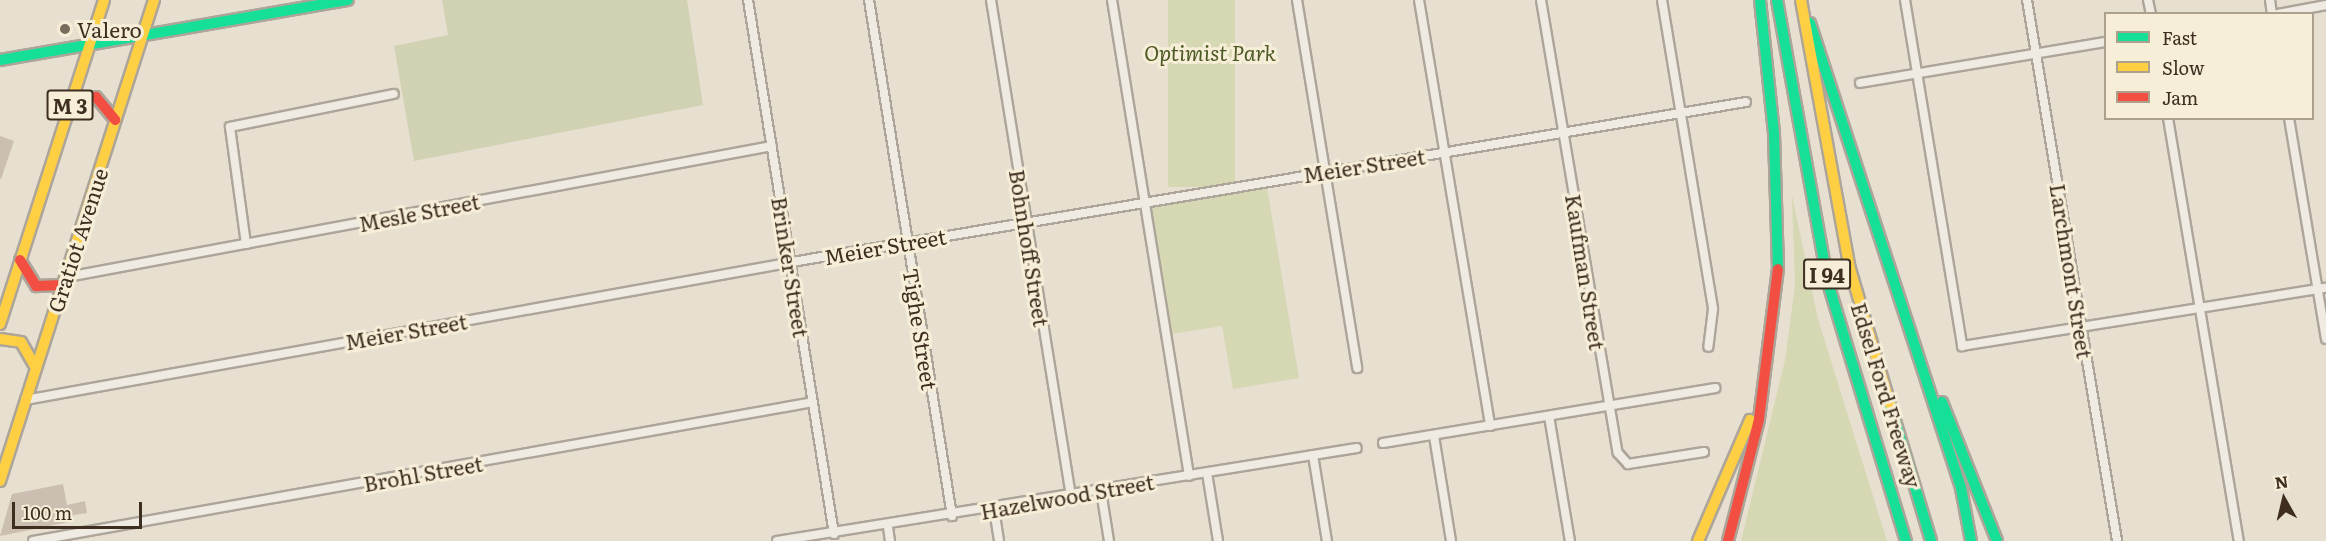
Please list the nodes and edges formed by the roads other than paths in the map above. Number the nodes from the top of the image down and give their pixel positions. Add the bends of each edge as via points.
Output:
1 (104, 0) edge
2 (153, 0) edge
3 (348, 0) edge
4 (748, 0) edge
5 (869, 0) edge
6 (991, 0) edge
7 (1112, 0) edge
8 (1298, 0) edge
9 (1419, 0) edge
10 (1541, 0) edge
11 (1662, 0) edge
12 (1760, 0) edge
13 (1777, 0) edge
14 (1905, 0) edge
15 (2027, 0) edge
16 (1802, 5) edge
17 (2326, 5) edge
18 (2289, 12) edge
19 (142, 36) junction
20 (2104, 42) edge
21 (90, 45) junction
22 (2036, 54) junction
23 (0, 60) edge
24 (1917, 73) junction
25 (1860, 83) dead end
26 (394, 94) dead end
27 (72, 99) junction
28 (1746, 102) dead end
29 (1680, 112) junction
30 (115, 120) junction
31 (2168, 120) edge
32 (2289, 120) edge
33 (1563, 133) junction
34 (772, 146) junction
35 (1443, 153) junction
36 (1326, 172) junction
37 (1144, 202) junction
38 (1026, 221) junction
39 (907, 242) junction
40 (246, 244) junction
41 (20, 260) junction
42 (790, 262) junction
43 (65, 281) junction
44 (1896, 289) junction
45 (2322, 289) edge
46 (2200, 310) junction
47 (0, 324) edge
48 (2081, 329) junction
49 (0, 339) edge
50 (2326, 339) edge
51 (1708, 347) dead end
52 (1770, 349) junction
53 (36, 368) junction
54 (1358, 368) dead end
55 (1715, 388) dead end
56 (25, 400) junction
57 (813, 402) junction
58 (1608, 406) junction
59 (1549, 416) junction
60 (1490, 426) junction
61 (1434, 436) junction
62 (1383, 443) dead end
63 (1357, 448) dead end
64 (1704, 452) dead end
65 (1313, 455) junction
66 (1207, 473) junction
67 (1189, 476) junction
68 (0, 481) edge
69 (1101, 491) junction
70 (1071, 496) junction
71 (994, 509) junction
72 (952, 516) junction
73 (888, 526) junction
74 (834, 534) junction
75 (33, 541) edge
76 (780, 541) edge
77 (890, 541) edge
78 (999, 541) edge
79 (1109, 541) edge
80 (1218, 541) edge
81 (1327, 541) edge
82 (1451, 541) edge
83 (1570, 541) edge
84 (1698, 541) edge
85 (1728, 541) edge
86 (1906, 541) edge
87 (1931, 541) edge
88 (1971, 541) edge
89 (1997, 541) edge
90 (2117, 541) edge
91 (2239, 541) edge

1 - 21 main road, M 3
2 - 19 main road, Gratiot Avenue / M 3
3 - 19 main road
4 - 34 street, Brinker Street
5 - 39 street, Tighe Street
6 - 38 street, Bohnhoff Street
7 - 37 street
8 - 36 street
9 - 35 street
10 - 33 street, Kaufman Street
11 - 29 street
12 - 52 main road via 1780,222
13 - 86 main road, Edsel Ford Freeway / I 94 via 1831,293
14 - 24 street
15 - 22 street, Larchmont Street
16 - 44 main road via 1821,44
16 - 87 main road, Edsel Ford Freeway / I 94 via 1853,279
17 - 18 street
19 - 21 main road
19 - 30 main road, Gratiot Avenue / M 3
20 - 22 street
21 - 23 main road
21 - 27 main road, M 3
22 - 24 street
22 - 48 street, Larchmont Street
24 - 25 street
24 - 48 street via 1962,346
26 - 40 street via 230,127
27 - 30 main road via 96,97
27 - 41 main road, M 3
28 - 29 street, Meier Street
29 - 33 street, Meier Street
29 - 51 street via 1713,309
30 - 43 main road, Gratiot Avenue / M 3
31 - 46 street
32 - 45 street
33 - 35 street, Meier Street
33 - 58 street, Kaufman Street
34 - 40 street, Mesle Street
34 - 42 street, Brinker Street
35 - 36 street, Meier Street
35 - 60 street
36 - 37 street, Meier Street
36 - 54 street
37 - 38 street, Meier Street
37 - 67 street
38 - 39 street, Meier Street
38 - 70 street, Bohnhoff Street
39 - 42 street, Meier Street
39 - 72 street, Tighe Street
40 - 43 street, Mesle Street
41 - 43 main road via 36,286
41 - 47 main road, M 3
42 - 56 street, Meier Street
42 - 57 street, Brinker Street
43 - 53 main road, Gratiot Avenue / M 3
44 - 88 main road via 1960,488
44 - 89 main road
45 - 46 street
45 - 50 street
46 - 48 street
46 - 91 street
48 - 90 street, Larchmont Street
49 - 53 main road via 21,342
52 - 84 main road via 1727,484
52 - 85 main road
53 - 56 main road, Gratiot Avenue / M 3
55 - 58 street
56 - 68 main road, Gratiot Avenue / M 3
57 - 74 street, Brinker Street
57 - 75 street, Brohl Street
58 - 59 street
58 - 64 street, Kaufman Street via 1618,453 1628,464
59 - 60 street
59 - 83 street
60 - 61 street
61 - 62 street
61 - 82 street
63 - 65 street, Hazelwood Street
65 - 66 street, Hazelwood Street
65 - 81 street
66 - 67 street, Hazelwood Street
66 - 80 street
67 - 69 street, Hazelwood Street
69 - 70 street, Hazelwood Street
69 - 79 street
70 - 71 street, Hazelwood Street
71 - 72 street, Hazelwood Street
71 - 78 street
72 - 73 street, Hazelwood Street
73 - 74 street, Hazelwood Street
73 - 77 street
74 - 76 street, Hazelwood Street

